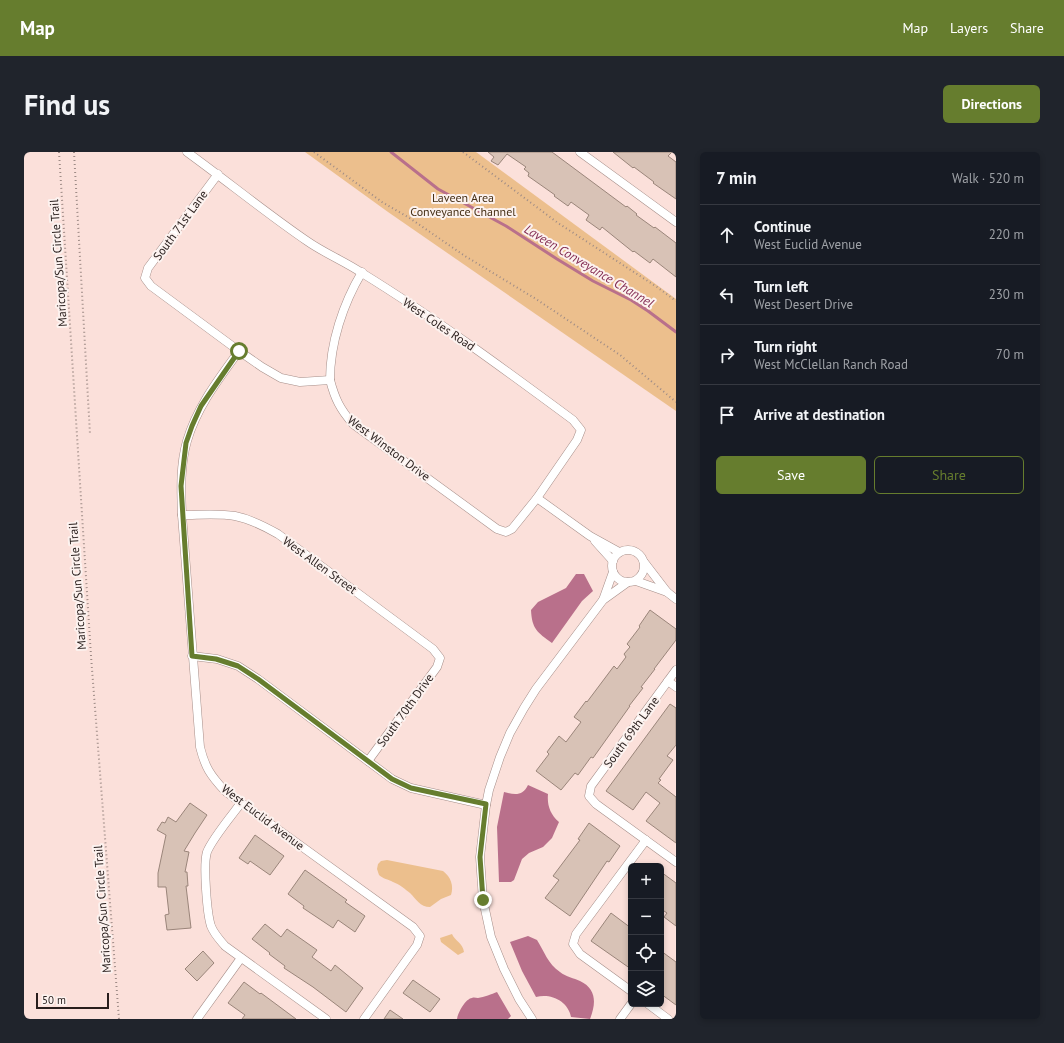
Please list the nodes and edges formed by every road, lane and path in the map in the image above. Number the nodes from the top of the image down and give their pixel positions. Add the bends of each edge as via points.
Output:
1 (59, 152) edge
2 (74, 152) edge
3 (187, 152) edge
4 (314, 152) edge
5 (463, 152) edge
6 (580, 152) edge
7 (218, 174) junction
8 (676, 222) edge
9 (362, 272) junction
10 (676, 301) edge
11 (239, 351) junction
12 (330, 380) junction
13 (676, 402) edge
14 (90, 434) dead end
15 (537, 498) junction
16 (182, 515) junction
17 (506, 532) joint
18 (590, 536) junction
19 (619, 552) junction
20 (612, 561) junction
21 (644, 562) junction
22 (613, 572) junction
23 (632, 581) junction
24 (666, 592) junction
25 (676, 599) edge
26 (603, 600) junction
27 (192, 656) junction
28 (440, 658) joint
29 (676, 670) edge
30 (668, 681) junction
31 (676, 687) edge
32 (368, 761) junction
33 (241, 803) junction
34 (486, 804) junction
35 (646, 840) junction
36 (676, 862) edge
37 (241, 958) junction
38 (628, 989) edge
39 (629, 1007) edge
40 (652, 1007) edge
41 (119, 1019) edge
42 (197, 1019) edge
43 (326, 1019) edge
44 (364, 1019) edge
45 (532, 1019) edge
46 (620, 1019) edge
47 (668, 1019) edge

1 - 41 path, Maricopa/Sun Circle Trail via 91,656
2 - 14 path
3 - 7 street, West Coles Road
4 - 13 path via 382,202 620,355
5 - 10 path via 558,223
6 - 8 street
7 - 9 street, West Coles Road via 308,241
7 - 11 street, South 71st Lane via 148,268 145,278 151,286
9 - 12 street, West Winston Drive via 344,309 330,361
9 - 15 street, West Coles Road via 497,364 573,420 581,430 577,440
11 - 12 street via 281,378 300,382
11 - 16 street, West Euclid Avenue via 201,406 186,443 181,486
12 - 17 street, West Winston Drive via 334,397 342,412 353,424 497,529
15 - 17 street, West Coles Road via 512,529
15 - 18 street
16 - 27 street, West Euclid Avenue
16 - 28 street, West Allen Street via 235,516 278,534 433,649
18 - 19 street
18 - 20 street
19 - 20 street
19 - 21 street via 634,550
20 - 22 street
21 - 23 street via 643,573
21 - 24 street
22 - 23 street via 620,580
22 - 26 street
23 - 24 street
23 - 26 street
24 - 25 street
26 - 34 street via 520,714 500,757
27 - 32 street via 216,659 238,666
27 - 33 street, West Euclid Avenue via 200,747 204,762 220,786
28 - 32 street, South 70th Drive via 437,667
29 - 30 street, South 69th Lane
30 - 31 street
30 - 35 street, South 69th Lane via 591,786 589,796 596,804
32 - 34 street via 392,779 411,788
33 - 37 street via 212,842 205,864 211,925 225,946
33 - 44 street, West Euclid Avenue via 413,927 420,936 417,945
34 - 45 street via 480,857 483,900 491,937 504,969
35 - 36 street
35 - 38 street via 576,934 572,944 580,954
37 - 42 street
37 - 43 street
39 - 46 street
40 - 47 street

